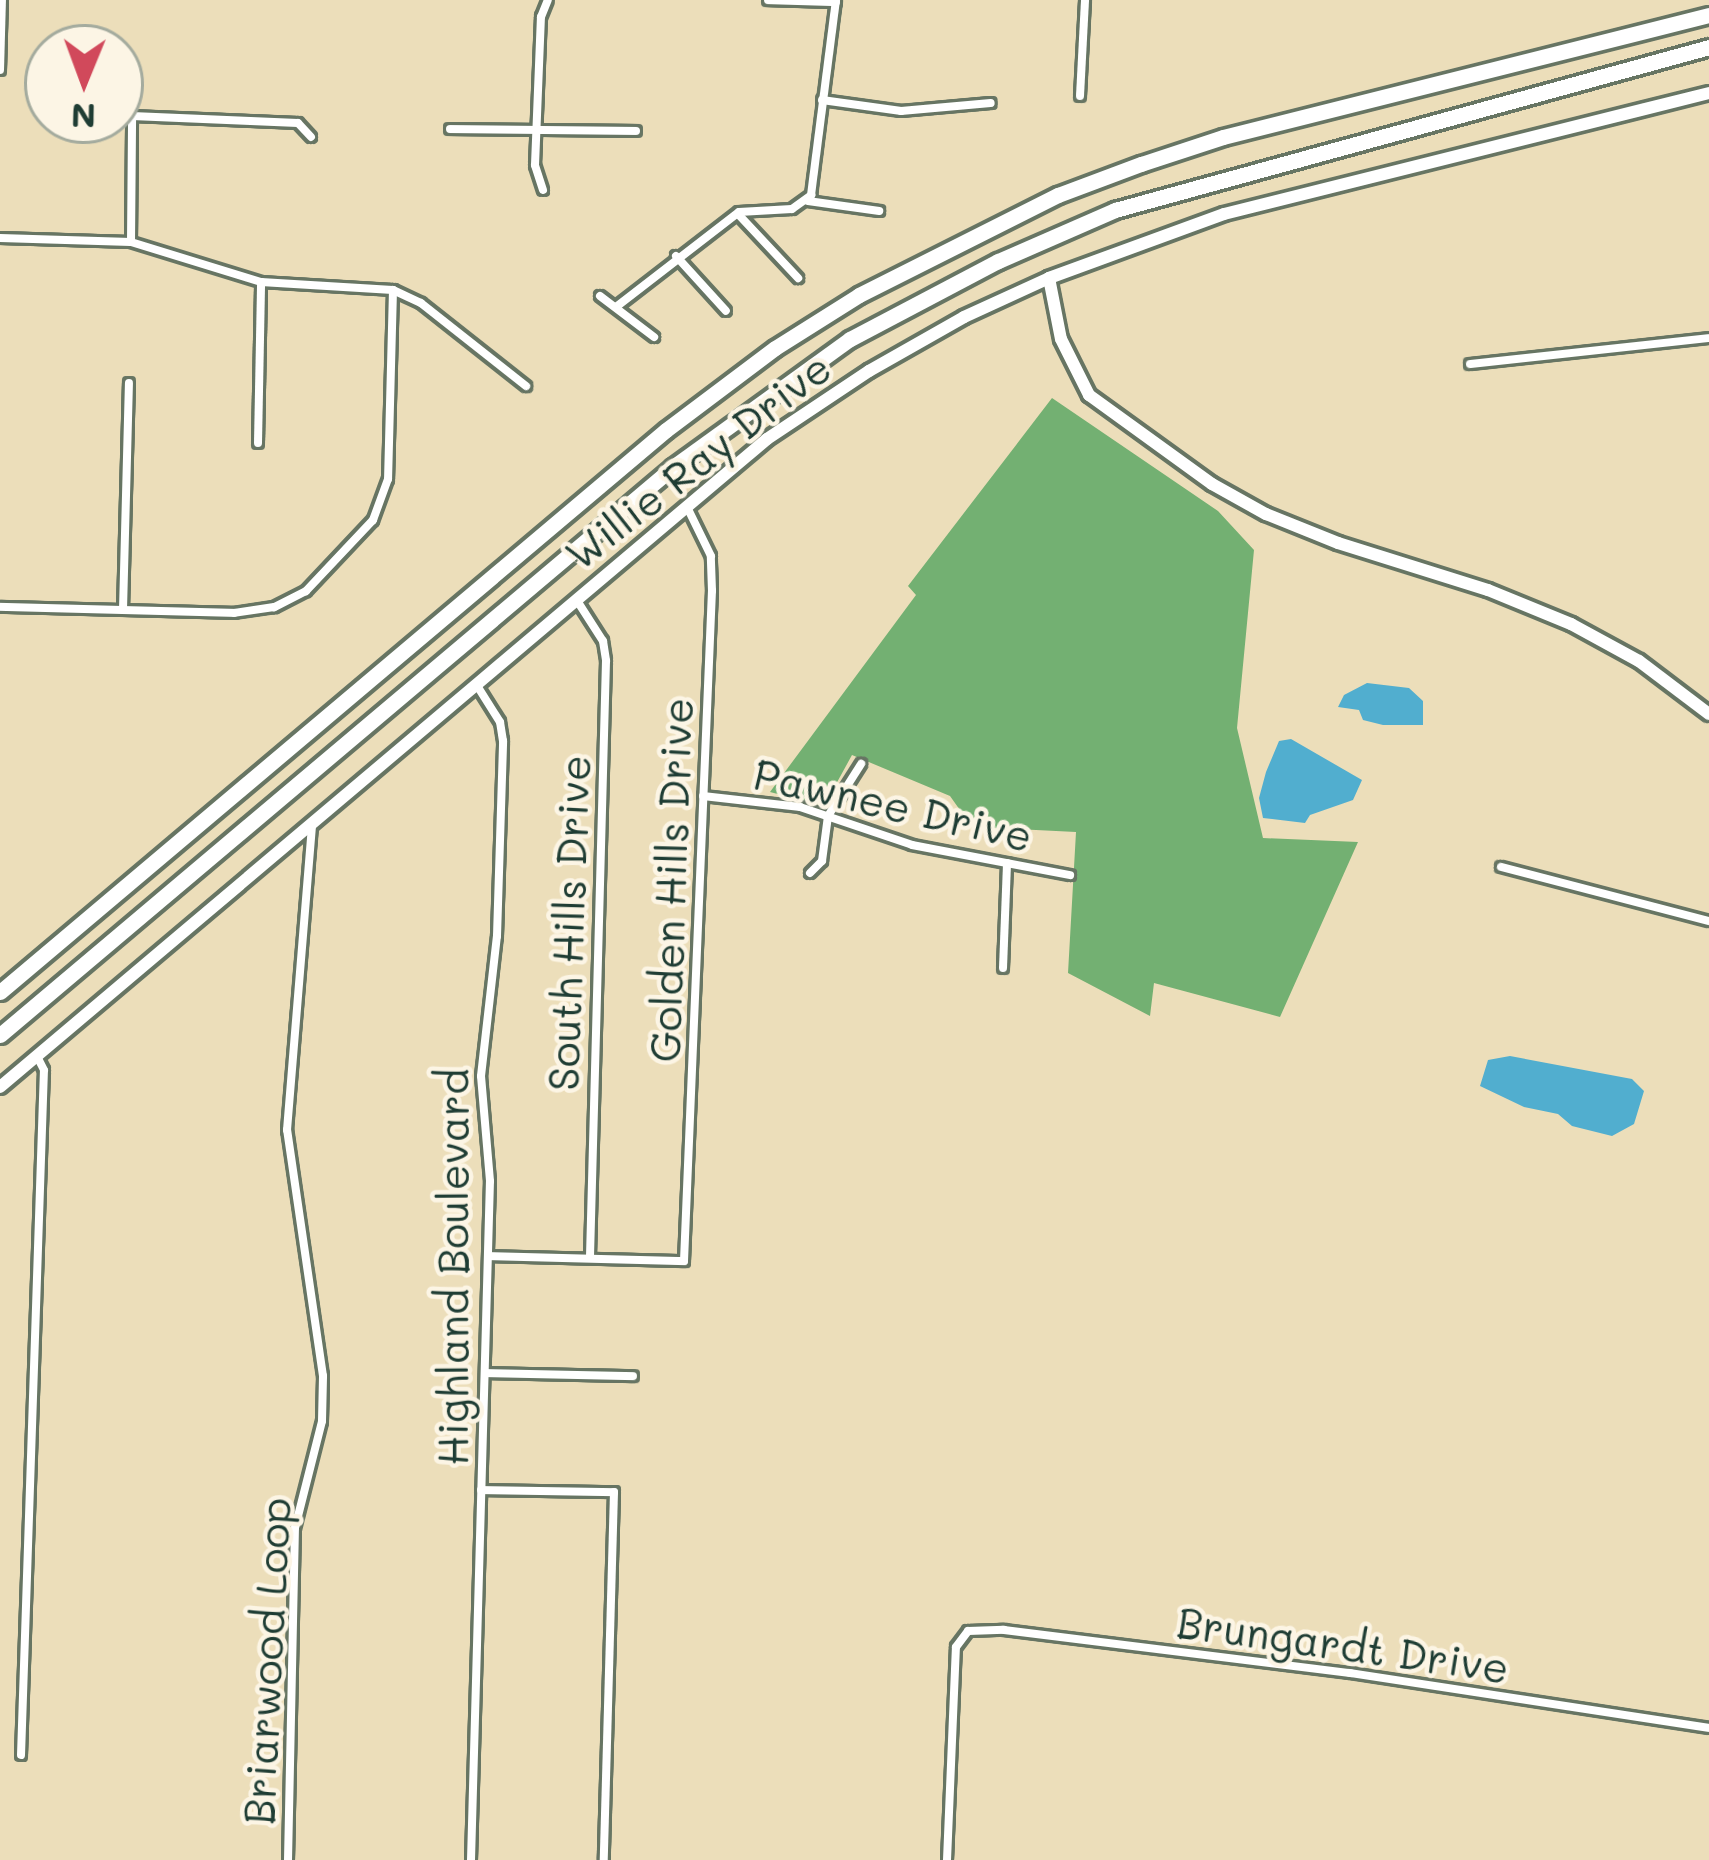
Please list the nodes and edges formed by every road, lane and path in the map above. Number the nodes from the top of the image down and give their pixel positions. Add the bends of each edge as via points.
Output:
1 (2, 0) edge
2 (548, 0) edge
3 (768, 0) edge
4 (1085, 0) edge
5 (836, 1) edge
6 (1709, 15) edge
7 (1709, 47) edge
8 (0, 70) edge
9 (1709, 93) edge
10 (1079, 96) dead end
11 (822, 100) junction
12 (991, 103) dead end
13 (450, 128) dead end
14 (537, 131) junction
15 (636, 131) dead end
16 (311, 137) dead end
17 (543, 190) dead end
18 (806, 201) junction
19 (879, 211) dead end
20 (739, 214) junction
21 (0, 238) edge
22 (131, 242) junction
23 (676, 256) junction
24 (798, 278) dead end
25 (1048, 278) junction
26 (261, 282) junction
27 (393, 290) junction
28 (600, 296) dead end
29 (616, 307) junction
30 (726, 311) dead end
31 (654, 337) dead end
32 (1709, 338) edge
33 (1470, 364) dead end
34 (129, 383) dead end
35 (526, 386) dead end
36 (258, 443) dead end
37 (687, 507) junction
38 (576, 598) junction
39 (0, 607) edge
40 (123, 610) junction
41 (475, 683) junction
42 (1709, 714) edge
43 (861, 764) dead end
44 (703, 796) junction
45 (828, 816) junction
46 (312, 823) junction
47 (1007, 863) junction
48 (1501, 867) dead end
49 (810, 874) dead end
50 (1070, 875) dead end
51 (1709, 921) edge
52 (1003, 968) dead end
53 (0, 992) edge
54 (0, 1035) edge
55 (37, 1055) junction
56 (0, 1087) edge
57 (489, 1256) junction
58 (590, 1258) junction
59 (486, 1373) junction
60 (634, 1376) dead end
61 (481, 1490) junction
62 (1709, 1728) edge
63 (21, 1755) dead end
64 (288, 1860) edge
65 (471, 1860) edge
66 (604, 1860) edge
67 (947, 1860) edge

1 - 8 street
2 - 14 street
3 - 5 street
4 - 10 street
5 - 11 street
6 - 53 highway via 1141,164 1037,205 859,295 666,430
7 - 54 highway via 1115,210 850,339 673,467
9 - 25 street, Willie Ray Drive via 1224,214
11 - 12 street via 901,111
11 - 18 street
13 - 14 street
14 - 15 street
14 - 17 street
16 - 22 street via 298,123 131,116
18 - 19 street
18 - 20 street
20 - 23 street
20 - 24 street
21 - 22 street
22 - 26 street
23 - 29 street
23 - 30 street
25 - 37 street, Willie Ray Drive via 868,371 767,439
25 - 42 street via 1061,339 1089,395 1212,484 1339,543 1570,624 1639,661
26 - 27 street
26 - 36 street
27 - 35 street
27 - 40 street via 388,479 373,520 346,553 306,591 274,607
28 - 29 street
29 - 31 street
32 - 33 street
34 - 40 street
37 - 38 street, Willie Ray Drive
37 - 44 street, Golden Hills Drive via 711,556
38 - 41 street, Willie Ray Drive
38 - 58 street, South Hills Drive via 606,661
39 - 40 street
41 - 46 street, Willie Ray Drive
41 - 57 street, Highland Boulevard via 500,722 502,741 497,936 481,1076
43 - 45 street
44 - 45 street, Pawnee Drive
44 - 58 street, Golden Hills Drive via 684,1261
45 - 47 street, Pawnee Drive via 912,845
45 - 49 street via 822,861
46 - 55 street, Willie Ray Drive
46 - 64 street, Briarwood Loop via 287,1130 323,1376 322,1421 295,1528
47 - 50 street, Pawnee Drive
47 - 52 street
48 - 51 street
55 - 56 street, Willie Ray Drive
55 - 63 street via 44,1070
57 - 58 street
57 - 59 street, Highland Boulevard
59 - 60 street
59 - 61 street, Highland Boulevard
61 - 65 street, Highland Boulevard
61 - 66 street via 614,1492
62 - 67 street, Brungardt Drive via 1350,1673 968,1630 956,1648

